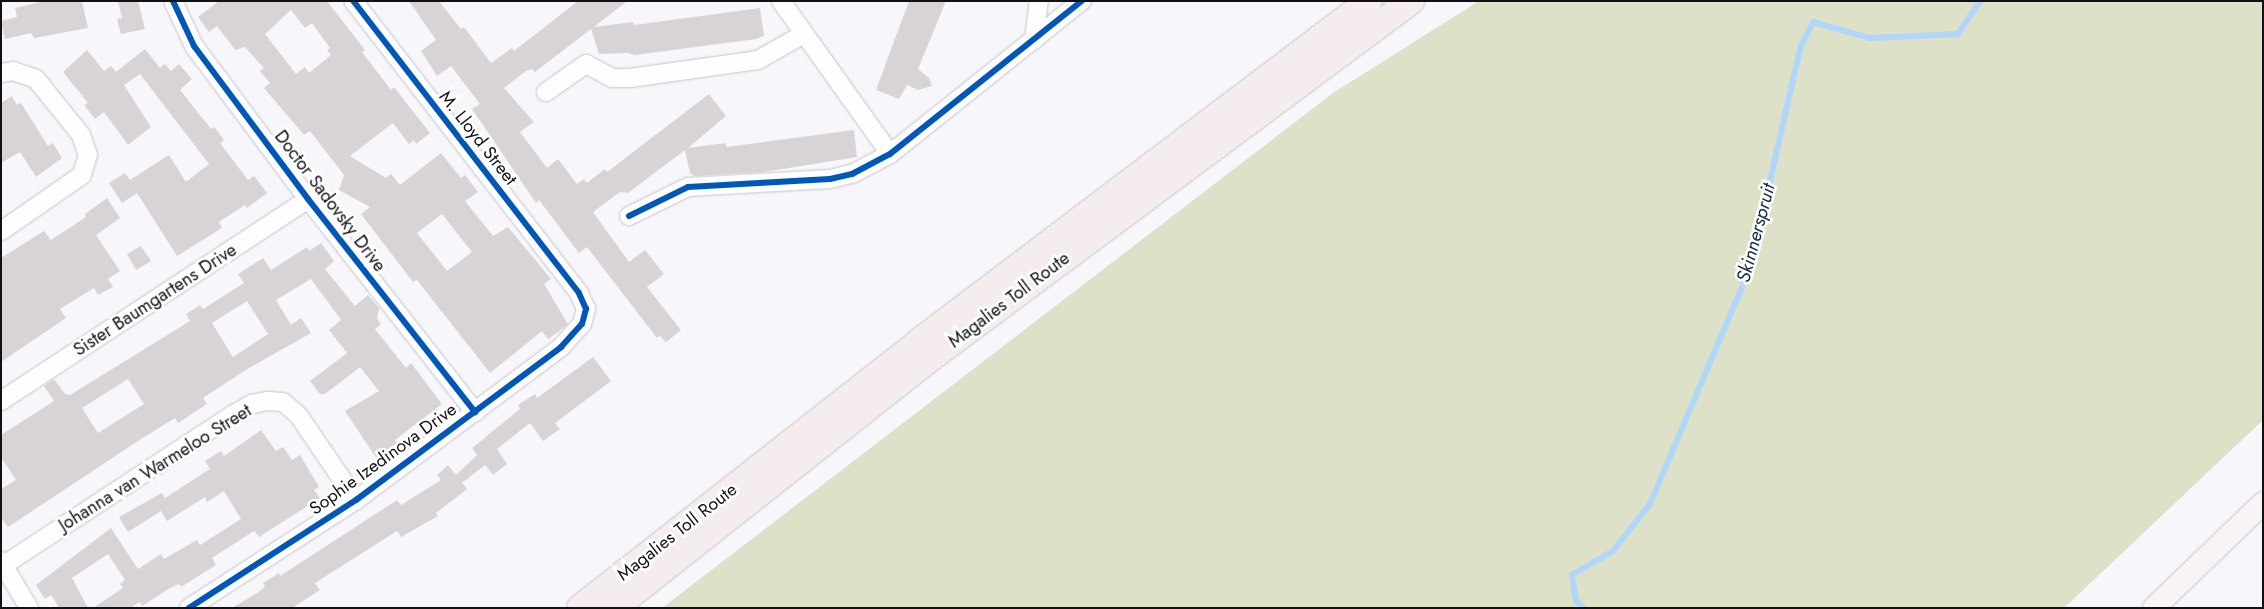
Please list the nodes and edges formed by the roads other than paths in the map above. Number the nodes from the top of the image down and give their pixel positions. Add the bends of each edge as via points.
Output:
1 (172, 1) edge
2 (353, 1) edge
3 (781, 1) edge
4 (1039, 1) edge
5 (1082, 1) edge
6 (1369, 1) edge
7 (1411, 1) edge
8 (804, 34) junction
9 (1034, 40) junction
10 (1, 73) edge
11 (546, 92) dead end
12 (890, 154) junction
13 (308, 199) junction
14 (629, 216) dead end
15 (1, 231) edge
16 (579, 293) joint
17 (1, 401) edge
18 (475, 412) junction
19 (356, 500) junction
20 (2263, 503) edge
21 (2, 563) edge
22 (29, 608) edge
23 (189, 608) edge
24 (580, 608) edge
25 (614, 608) edge
26 (2154, 608) edge

1 - 13 street, Doctor Sadovsky Drive via 194,46
2 - 16 street, M. Lloyd Street
3 - 8 street
4 - 9 street
5 - 9 street
6 - 24 highway, Magalies Toll Route via 920,341
7 - 25 highway, Magalies Toll Route via 928,360
8 - 11 street via 758,60 630,78 612,78 586,64
8 - 12 street
9 - 12 street
10 - 15 street via 13,71 36,79 81,135 88,155 82,175
12 - 14 street via 852,174 830,179 688,187
13 - 17 street, Sister Baumgartens Drive
13 - 18 street, Doctor Sadovsky Drive
16 - 18 street, Sophie Izedinova Drive via 586,308 582,324 574,336
18 - 19 street, Sophie Izedinova Drive
19 - 21 street, Johanna van Warmeloo Street via 299,416 283,402 268,401 252,404 232,415
19 - 23 street, Sophie Izedinova Drive
20 - 26 main road
21 - 22 street

